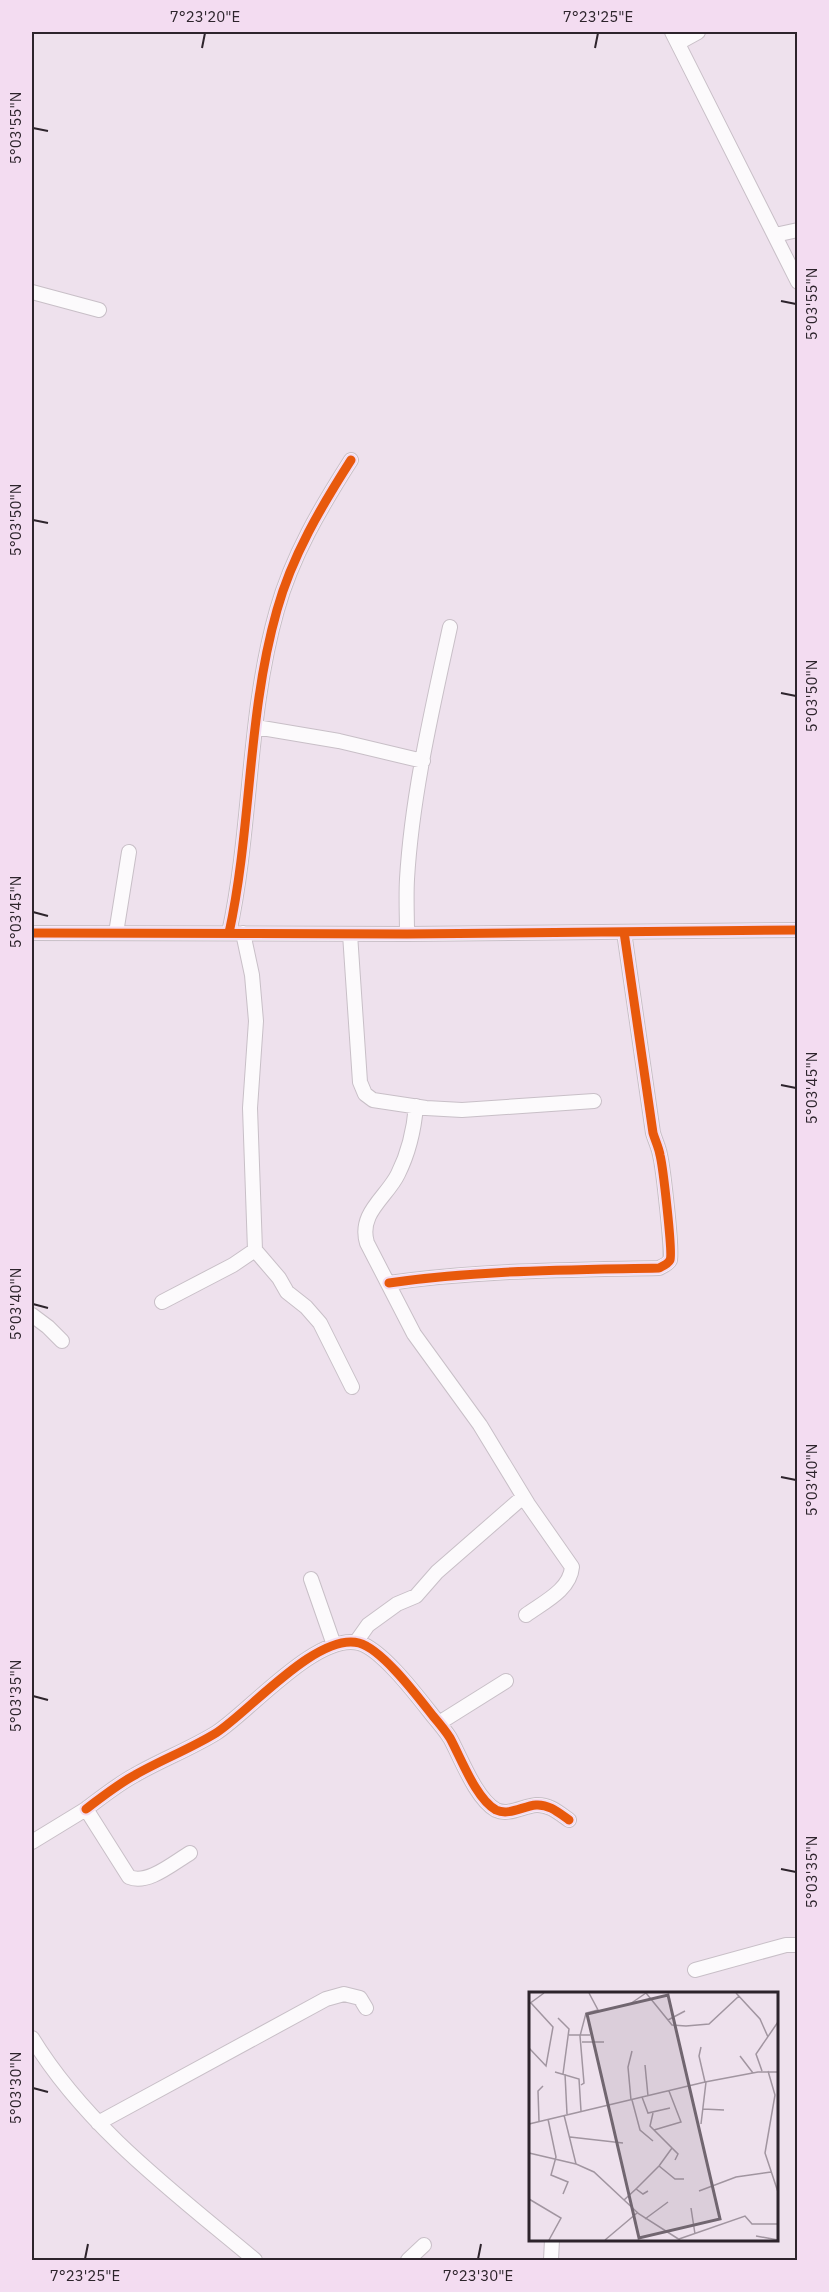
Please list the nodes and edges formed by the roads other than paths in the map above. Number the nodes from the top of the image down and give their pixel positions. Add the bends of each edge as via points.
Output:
1 (698, 32) edge
2 (675, 37) edge
3 (798, 230) edge
4 (775, 236) junction
5 (798, 282) edge
6 (32, 292) edge
7 (99, 310) dead end
8 (351, 460) dead end
9 (450, 627) dead end
10 (256, 727) junction
11 (423, 761) junction
12 (129, 852) dead end
13 (798, 930) edge
14 (624, 932) junction
15 (32, 933) edge
16 (117, 933) junction
17 (236, 933) junction
18 (350, 934) junction
19 (407, 934) junction
20 (594, 1101) dead end
21 (416, 1107) junction
22 (255, 1250) junction
23 (389, 1283) junction
24 (162, 1302) dead end
25 (32, 1315) edge
26 (62, 1341) dead end
27 (352, 1387) dead end
28 (523, 1497) junction
29 (310, 1579) dead end
30 (526, 1615) dead end
31 (356, 1642) junction
32 (334, 1645) junction
33 (506, 1681) dead end
34 (439, 1723) junction
35 (86, 1809) junction
36 (569, 1820) dead end
37 (32, 1842) edge
38 (190, 1853) dead end
39 (798, 1945) edge
40 (695, 1970) dead end
41 (366, 2008) dead end
42 (32, 2042) edge
43 (98, 2123) junction
44 (552, 2241) edge
45 (424, 2245) dead end
46 (255, 2260) edge
47 (408, 2260) edge
48 (551, 2260) edge

1 - 2 street
2 - 4 street
3 - 4 street
4 - 5 street
6 - 7 street
8 - 10 street via 315,517 277,609
9 - 11 street
10 - 11 street
10 - 17 street
11 - 19 street via 407,880
12 - 16 street
13 - 14 street
14 - 19 street
14 - 23 street via 653,1133 664,1179 670,1260 659,1268 515,1271
15 - 16 street
16 - 17 street
17 - 18 street
17 - 22 street via 252,975 256,1021 250,1108
18 - 19 street
18 - 21 street via 360,1082 373,1100
20 - 21 street via 462,1110
21 - 23 street via 410,1145 364,1232
22 - 24 street
22 - 27 street via 286,1292 320,1323
23 - 28 street via 414,1334 480,1425
25 - 26 street
28 - 30 street via 572,1567 571,1578 561,1590
28 - 31 street via 416,1596 368,1625
29 - 32 street
31 - 32 street
31 - 34 street via 377,1653 400,1675
32 - 35 street via 293,1669 218,1731 133,1776
33 - 34 street
34 - 36 street via 480,1794 498,1811 537,1805 549,1807
35 - 37 street
35 - 38 street via 129,1876 136,1880 145,1879
39 - 40 street
41 - 43 street via 360,1998 344,1994 326,1999
42 - 43 street
43 - 46 street
44 - 48 street
45 - 47 street

